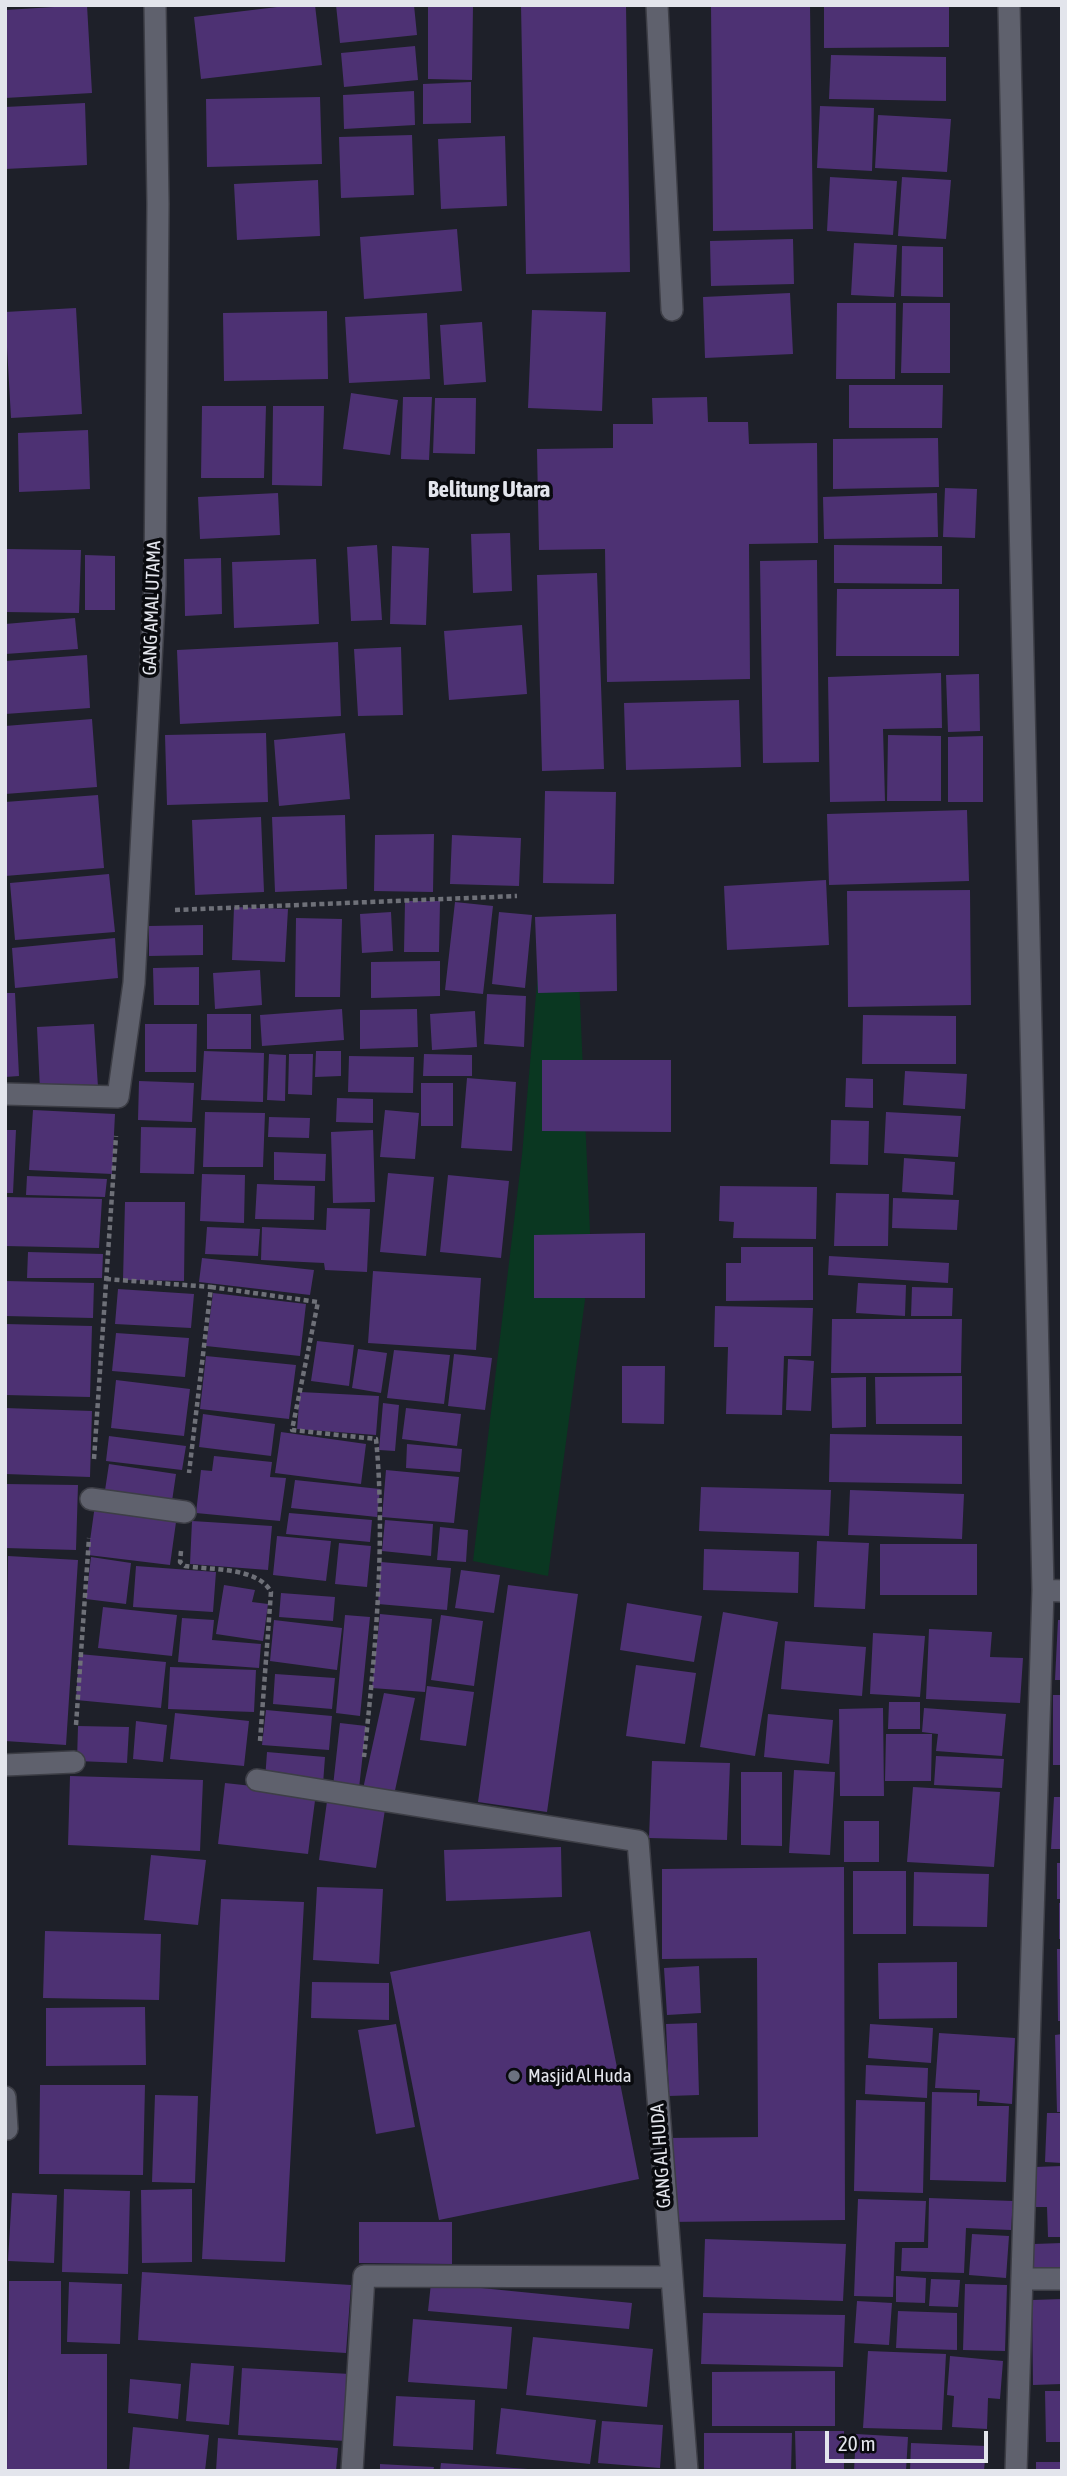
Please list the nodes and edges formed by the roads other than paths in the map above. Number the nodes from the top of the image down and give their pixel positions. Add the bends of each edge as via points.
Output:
1 (155, 5) edge
2 (657, 5) edge
3 (1009, 5) edge
4 (672, 310) dead end
5 (5, 1094) edge
6 (91, 1499) road end
7 (185, 1513) dead end
8 (1052, 1590) edge
9 (74, 1762) road end
10 (5, 1765) edge
11 (257, 1780) dead end
12 (5, 2097) edge
13 (7, 2129) edge
14 (670, 2277) junction
15 (1023, 2279) junction
16 (1062, 2279) edge
17 (352, 2471) edge
18 (687, 2471) edge
19 (1016, 2471) edge

1 - 5 street, GANG AMAL UTAMA via 155,585 134,983 118,1097
2 - 4 street
3 - 8 street
6 - 7 street
8 - 15 street
9 - 10 street
11 - 14 street, GANG AL HUDA via 638,1841
12 - 13 street
14 - 17 street via 364,2276
14 - 18 street, GANG AL HUDA
15 - 16 street
15 - 19 street

